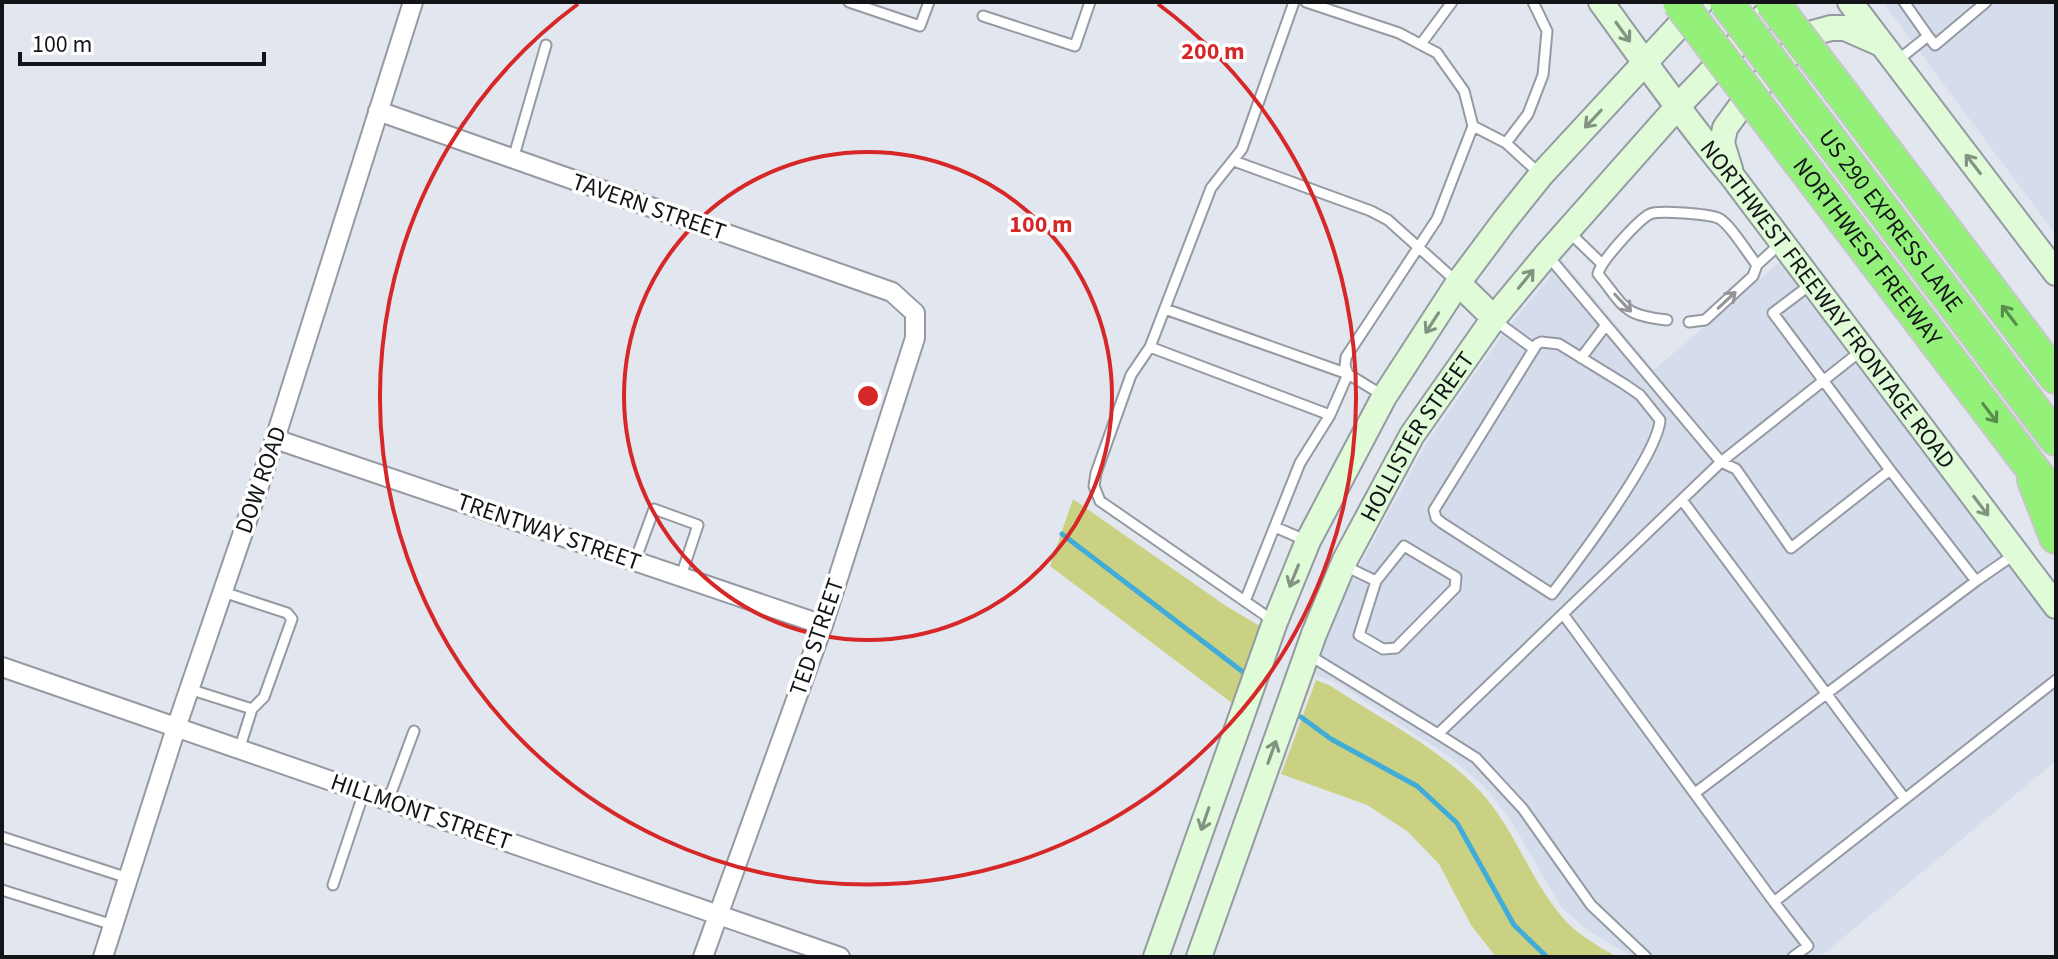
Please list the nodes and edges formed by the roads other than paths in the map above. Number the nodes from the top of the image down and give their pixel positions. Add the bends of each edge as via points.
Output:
1 (413, 2) edge
2 (849, 2) edge
3 (929, 2) edge
4 (1090, 2) edge
5 (1294, 2) edge
6 (1306, 2) edge
7 (1452, 2) edge
8 (1533, 2) edge
9 (1601, 2) edge
10 (1679, 2) edge
11 (1701, 2) edge
12 (1726, 2) edge
13 (1775, 2) edge
14 (1850, 2) edge
15 (1904, 2) edge
16 (1986, 2) edge
17 (983, 16) dead end
18 (1928, 36) junction
19 (1421, 44) junction
20 (546, 45) dead end
21 (1888, 53) junction
22 (1646, 62) junction
23 (1679, 105) junction
24 (378, 111) junction
25 (1473, 126) junction
26 (1506, 143) junction
27 (513, 159) junction
28 (1234, 161) junction
29 (1541, 175) junction
30 (1732, 176) junction
31 (1568, 231) junction
32 (1781, 243) junction
33 (1418, 248) junction
34 (1547, 254) junction
35 (1601, 263) junction
36 (1757, 265) junction
37 (2056, 273) edge
38 (1458, 283) junction
39 (1811, 283) junction
40 (1165, 309) junction
41 (915, 313) joint
42 (1494, 319) junction
43 (1667, 320) dead end
44 (1689, 322) dead end
45 (1606, 325) junction
46 (1150, 347) junction
47 (1534, 349) junction
48 (1862, 350) junction
49 (1581, 358) junction
50 (1348, 374) junction
51 (2056, 377) edge
52 (1822, 380) junction
53 (1384, 397) junction
54 (1330, 415) junction
55 (275, 439) junction
56 (2056, 439) edge
57 (1721, 462) junction
58 (2027, 462) junction
59 (1890, 470) junction
60 (1682, 500) junction
61 (2056, 500) edge
62 (1275, 527) junction
63 (2056, 537) edge
64 (1308, 541) junction
65 (2016, 554) junction
66 (635, 561) junction
67 (1343, 565) junction
68 (681, 576) junction
69 (1376, 581) junction
70 (1976, 581) junction
71 (223, 592) junction
72 (1245, 601) junction
73 (2056, 606) edge
74 (1563, 614) junction
75 (1275, 622) junction
76 (823, 625) junction
77 (1307, 654) junction
78 (2, 667) edge
79 (2056, 680) edge
80 (189, 689) junction
81 (1826, 694) junction
82 (252, 709) junction
83 (176, 728) junction
84 (414, 731) dead end
85 (1438, 734) junction
86 (239, 750) junction
87 (364, 792) junction
88 (1695, 793) junction
89 (1905, 799) junction
90 (388, 801) junction
91 (2, 837) edge
92 (128, 878) junction
93 (333, 885) dead end
94 (2, 890) edge
95 (1774, 902) junction
96 (718, 913) junction
97 (113, 925) junction
98 (103, 957) edge
99 (703, 957) edge
100 (840, 957) edge
101 (1156, 957) edge
102 (1199, 957) edge
103 (1646, 957) edge
104 (1793, 957) edge

1 - 24 street, DOW ROAD
2 - 3 lane via 920,26
4 - 17 lane via 1075,46
5 - 28 lane
6 - 19 lane
7 - 19 lane
8 - 26 lane via 1547,31 1543,75 1528,114
9 -> 22 main road, NORTHWEST FREEWAY FRONTAGE ROAD
10 -> 58 highway, NORTHWEST FREEWAY, bridge
11 - 22 main road, HOLLISTER STREET
12 - 56 highway, US 290 EXPRESS LANE, bridge
13 - 23 main road, HOLLISTER STREET
51 -> 13 highway, bridge
14 - 21 main road
15 - 18 lane
16 - 18 lane via 1935,45
18 - 21 lane
19 - 25 lane via 1437,53 1464,91
20 - 27 lane
21 - 30 main road via 1845,28 1809,34 1725,128 1722,143
37 -> 21 main road
22 - 23 main road, NORTHWEST FREEWAY FRONTAGE ROAD
22 -> 29 main road, HOLLISTER STREET
23 - 30 main road, NORTHWEST FREEWAY FRONTAGE ROAD
23 - 31 main road, HOLLISTER STREET
24 - 27 street, TAVERN STREET
24 - 55 street, DOW ROAD
25 - 26 lane
25 - 33 lane via 1437,219
26 - 29 lane
27 - 41 street, TAVERN STREET via 892,292
28 - 33 lane via 1371,211
28 - 40 lane via 1211,188
29 - 38 main road, HOLLISTER STREET
30 - 32 main road, NORTHWEST FREEWAY FRONTAGE ROAD
31 - 34 main road, HOLLISTER STREET
31 - 35 lane
32 - 36 lane
32 - 39 main road, NORTHWEST FREEWAY FRONTAGE ROAD
33 - 38 lane
33 - 50 lane via 1346,357
42 -> 34 main road, HOLLISTER STREET
34 - 45 lane
35 - 36 lane via 1647,216 1660,212 1722,220
35 -> 43 lane via 1598,274 1627,310
44 -> 36 lane via 1705,320 1753,276
38 - 42 main road
38 -> 53 main road, HOLLISTER STREET
39 - 48 main road, NORTHWEST FREEWAY FRONTAGE ROAD
39 - 52 lane via 1773,313
40 - 46 lane
40 - 50 lane
41 - 76 street, TED STREET via 915,338
42 - 47 lane
42 - 67 main road, HOLLISTER STREET via 1412,435
45 - 49 lane
45 - 57 lane
46 - 54 lane
46 - 72 lane via 1131,375 1094,486 1100,501
47 - 49 lane via 1541,342 1559,344
47 - 49 lane via 1434,510 1442,523 1552,594 1607,519 1660,428 1660,420 1640,395
48 - 52 lane
48 -> 65 main road, NORTHWEST FREEWAY FRONTAGE ROAD
50 - 53 lane
50 - 54 lane
52 - 57 lane
52 - 59 lane
53 - 64 main road, HOLLISTER STREET
54 - 62 lane via 1300,463
55 - 66 street, TRENTWAY STREET
55 - 71 street, DOW ROAD
57 - 59 lane via 1736,469 1791,548
57 - 60 lane
58 - 61 highway, NORTHWEST FREEWAY
58 - 63 highway
59 - 70 lane
60 - 74 lane
60 - 81 lane
62 - 64 lane
62 - 72 lane
64 -> 75 main road, HOLLISTER STREET
65 - 70 lane
65 - 73 main road, NORTHWEST FREEWAY FRONTAGE ROAD
66 - 68 street, TRENTWAY STREET
66 - 68 lane via 654,509 698,525
67 - 69 lane
67 - 77 main road, HOLLISTER STREET
68 - 76 street, TRENTWAY STREET
69 - 69 lane via 1404,546 1456,577 1455,588 1396,648 1383,649 1359,635
70 - 81 lane
71 - 80 street, DOW ROAD
71 - 82 lane via 292,619 264,697
72 - 75 lane
74 - 85 lane
74 - 88 lane
75 -> 101 main road, HOLLISTER STREET
76 - 96 street, TED STREET
77 - 85 lane
102 -> 77 main road, HOLLISTER STREET
78 - 83 street, HILLMONT STREET
79 - 89 lane
80 - 82 lane
80 - 83 street, DOW ROAD
81 - 88 lane
81 - 89 lane
82 - 86 lane
83 - 86 street, HILLMONT STREET
83 - 92 street, DOW ROAD
84 - 90 lane
85 - 103 lane via 1476,758 1514,799 1591,905
86 - 87 street, HILLMONT STREET
87 - 90 street, HILLMONT STREET
87 - 93 lane
88 - 95 lane
89 - 95 lane
90 - 96 street, HILLMONT STREET
91 - 92 lane
92 - 97 street, DOW ROAD
94 - 97 lane
95 - 104 lane via 1808,946
96 - 99 street, TED STREET
96 - 100 street, HILLMONT STREET
97 - 98 street, DOW ROAD

